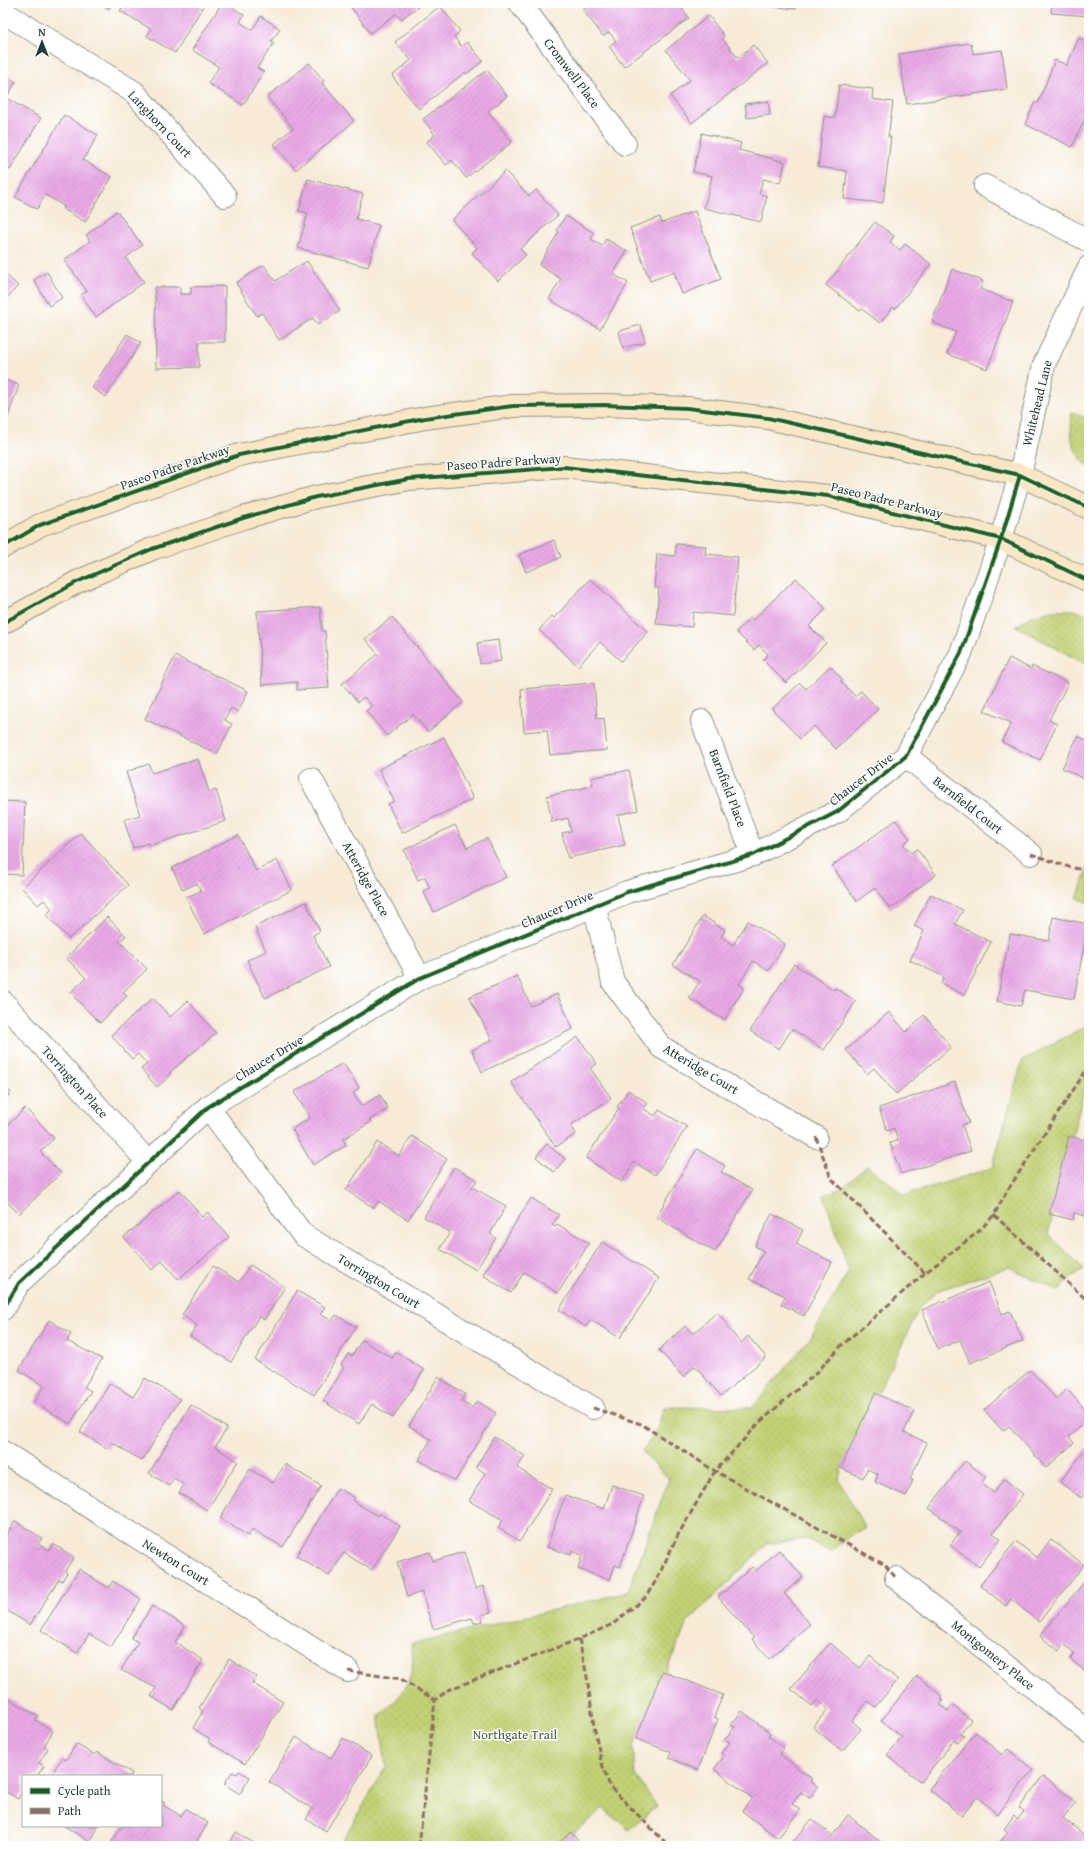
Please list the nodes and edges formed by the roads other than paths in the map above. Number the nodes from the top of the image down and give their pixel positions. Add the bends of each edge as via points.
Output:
1 (520, 3) edge
2 (3, 12) edge
3 (624, 144) dead end
4 (986, 186) dead end
5 (225, 196) dead end
6 (1089, 240) edge
7 (1089, 267) edge
8 (1020, 475) junction
9 (1089, 508) edge
10 (1001, 539) junction
11 (3, 547) edge
12 (1089, 581) edge
13 (3, 623) edge
14 (702, 721) dead end
15 (906, 756) junction
16 (311, 779) dead end
17 (1031, 854) dead end
18 (753, 856) junction
19 (594, 905) junction
20 (420, 978) junction
21 (3, 1002) edge
22 (208, 1107) junction
23 (816, 1137) dead end
24 (147, 1162) junction
25 (3, 1309) edge
26 (593, 1408) dead end
27 (3, 1452) edge
28 (896, 1578) dead end
29 (348, 1671) dead end
30 (1089, 1732) edge

1 - 3 street, Cromwell Place
2 - 5 street, Langhorn Court via 134,92
4 - 6 street
7 - 8 street, Whitehead Lane via 1044,365
8 - 9 main road, Paseo Padre Parkway
8 - 10 street, Chaucer Drive
8 - 11 main road, Paseo Padre Parkway via 768,418 687,408 604,405 513,406 425,418 239,455 40,525
10 - 12 main road, Paseo Padre Parkway
10 - 13 main road, Paseo Padre Parkway via 828,496 564,467 409,479 316,497 243,518 152,549 77,582
10 - 15 street, Chaucer Drive via 961,653
14 - 18 street, Barnfield Place
15 - 17 street, Barnfield Court
15 - 18 street, Chaucer Drive via 837,812
16 - 20 street, Atteridge Place
18 - 19 street, Chaucer Drive via 627,892
19 - 20 street, Chaucer Drive
19 - 23 street, Atteridge Court via 613,982 661,1046
20 - 22 street, Chaucer Drive
21 - 24 street, Torrington Place
22 - 24 street, Chaucer Drive
22 - 26 street, Torrington Court via 303,1236
24 - 25 street, Chaucer Drive via 19,1283
27 - 29 street, Newton Court
28 - 30 street, Montgomery Place

